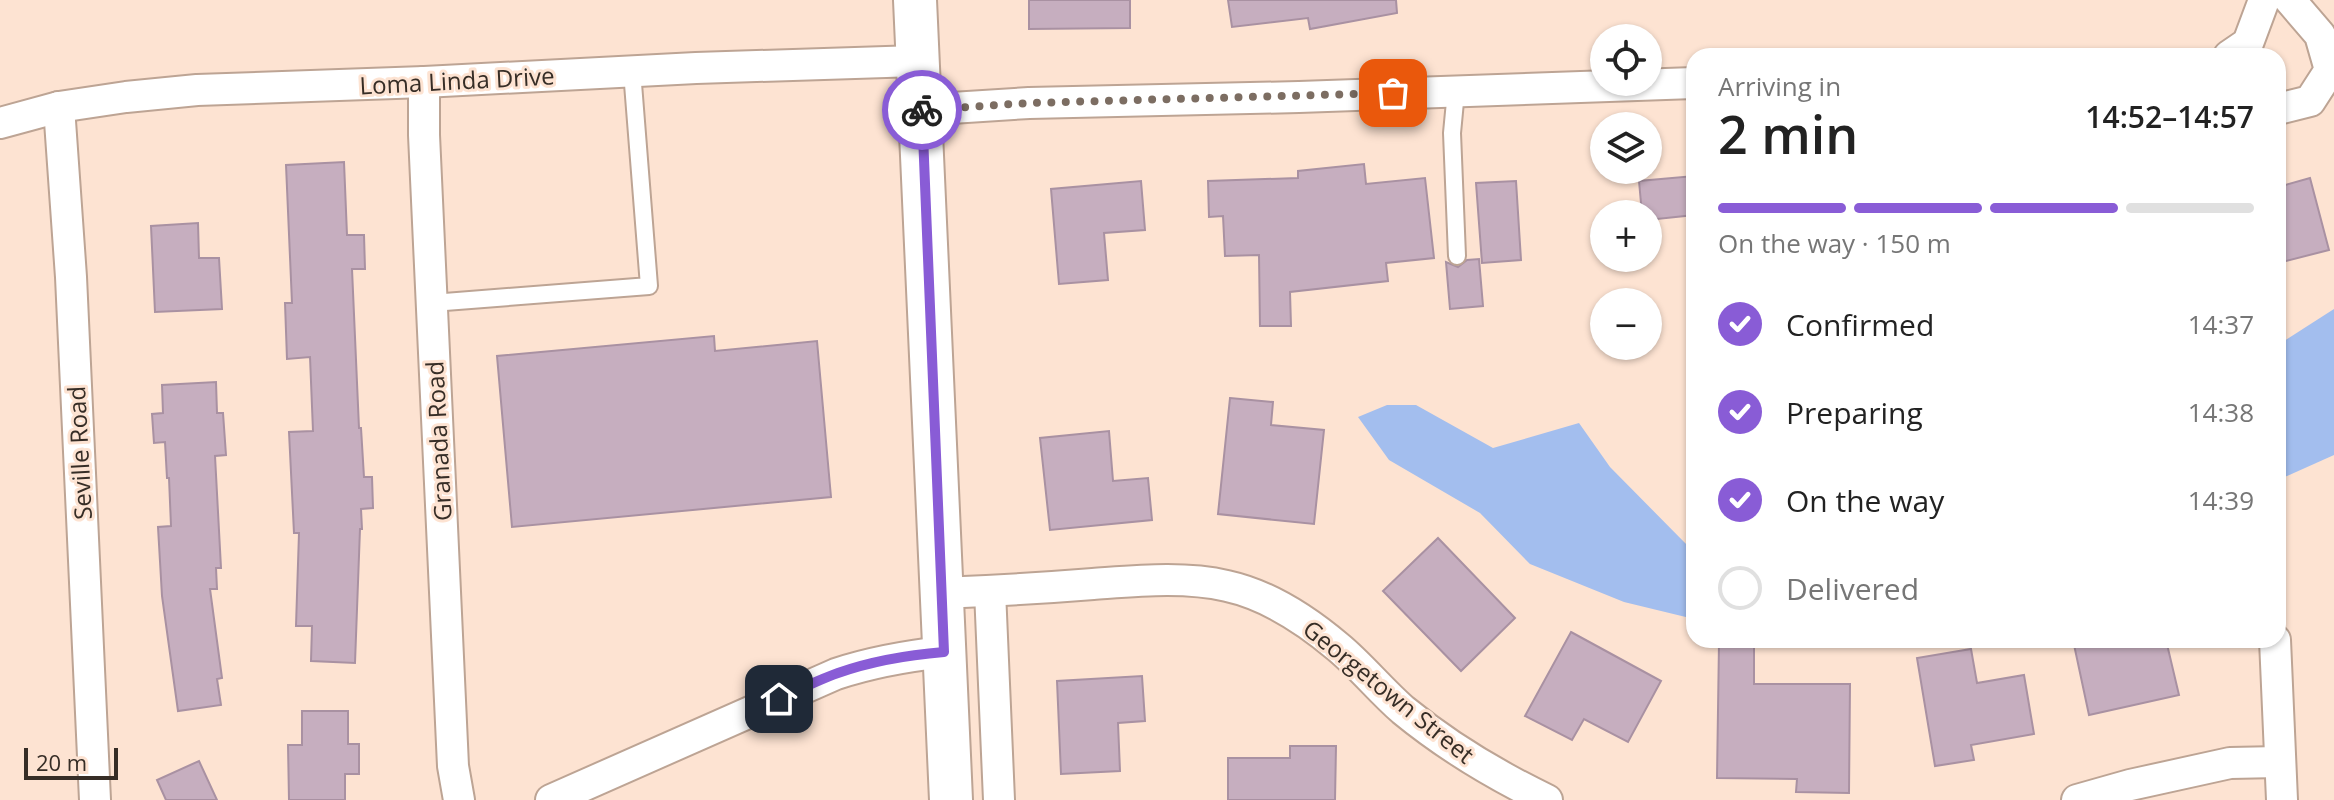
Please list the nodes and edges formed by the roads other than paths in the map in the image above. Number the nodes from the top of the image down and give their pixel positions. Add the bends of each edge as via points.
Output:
1 (915, 0) edge
2 (2264, 0) edge
3 (2290, 0) edge
4 (2241, 48) edge
5 (917, 61) junction
6 (632, 71) junction
7 (424, 82) junction
8 (1686, 83) edge
9 (1456, 91) junction
10 (59, 107) junction
11 (2286, 107) edge
12 (920, 110) junction
13 (0, 123) edge
14 (1457, 256) dead end
15 (432, 303) junction
16 (990, 591) junction
17 (941, 593) junction
18 (2275, 648) edge
19 (944, 652) junction
20 (2279, 762) junction
21 (95, 800) edge
22 (459, 800) edge
23 (551, 800) edge
24 (951, 800) edge
25 (999, 800) edge
26 (1547, 800) edge
27 (2077, 800) edge
28 (2282, 800) edge

1 - 5 main road
2 - 4 street via 2248,43
3 - 11 street via 2320,35 2330,70 2310,101
5 - 6 street, Loma Linda Drive
5 - 12 main road
6 - 7 street, Loma Linda Drive
6 - 15 lane via 649,286
7 - 10 street, Loma Linda Drive via 197,90
7 - 15 street, Granada Road
8 - 9 street
9 - 12 street
9 - 14 lane via 1452,133
10 - 13 street, Loma Linda Drive
10 - 21 street, Seville Road
12 - 17 main road
15 - 22 street, Granada Road via 453,766
16 - 17 street, Georgetown Street
16 - 25 street
16 - 26 street, Georgetown Street via 1183,581 1226,586 1267,600 1338,647 1436,736
17 - 19 main road
18 - 20 street
19 - 23 street via 836,674
19 - 24 main road
20 - 27 street via 2230,763
20 - 28 street

